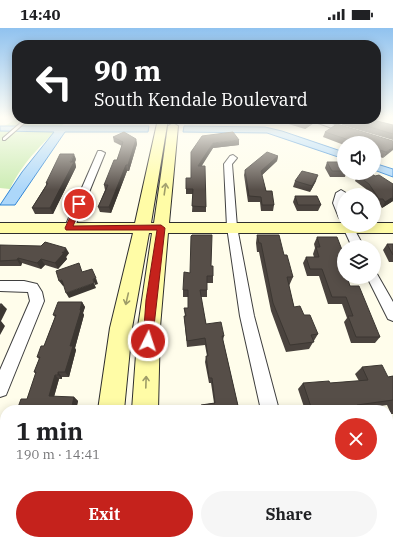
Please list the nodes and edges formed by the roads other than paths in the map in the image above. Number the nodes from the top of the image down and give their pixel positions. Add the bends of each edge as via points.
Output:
1 (159, 141) edge
2 (171, 141) edge
3 (101, 154) dead end
4 (233, 158) dead end
5 (337, 224) edge
6 (232, 227) junction
7 (381, 227) edge
8 (0, 228) edge
9 (68, 228) junction
10 (141, 228) junction
11 (161, 228) junction
12 (393, 228) edge
13 (377, 284) edge
14 (0, 286) edge
15 (393, 315) edge
16 (0, 389) edge
17 (112, 405) edge
18 (146, 405) edge
19 (269, 405) edge

1 - 10 main road
11 -> 2 main road
3 - 9 street
4 - 6 street via 228,164
5 - 6 main road
6 - 11 main road
6 - 19 street via 247,316
7 - 12 main road
8 - 9 main road
9 - 10 main road
10 - 11 main road
10 -> 17 main road via 121,328
18 -> 11 main road via 149,327
13 - 15 street
14 - 16 street via 24,286 34,290 37,301

